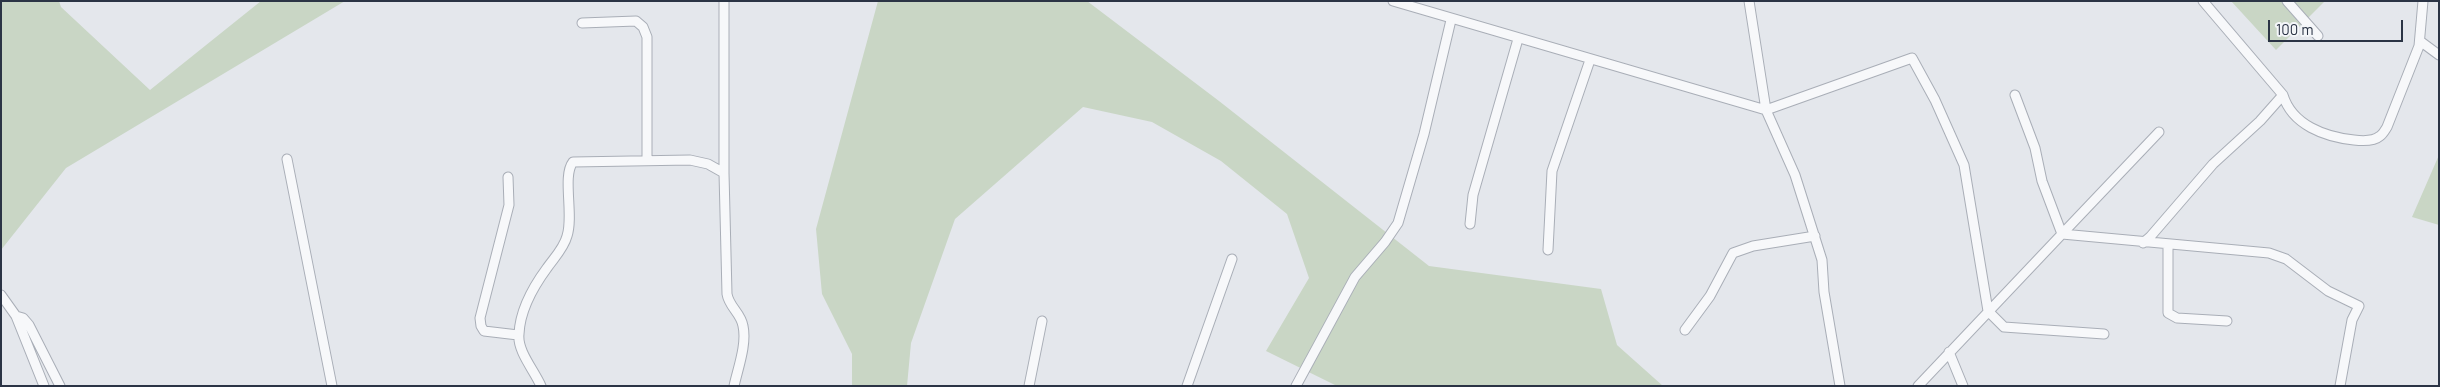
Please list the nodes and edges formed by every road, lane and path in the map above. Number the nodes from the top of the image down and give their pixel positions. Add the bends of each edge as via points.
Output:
1 (724, 1) edge
2 (1393, 1) edge
3 (1749, 1) edge
4 (2203, 1) edge
5 (2287, 1) edge
6 (2423, 1) edge
7 (1451, 20) junction
8 (582, 23) dead end
9 (2318, 36) dead end
10 (1518, 39) junction
11 (2420, 41) junction
12 (2439, 55) edge
13 (1590, 60) junction
14 (2015, 95) dead end
15 (2283, 95) junction
16 (1766, 110) junction
17 (2158, 132) dead end
18 (287, 159) dead end
19 (647, 159) junction
20 (724, 173) junction
21 (508, 177) dead end
22 (1470, 224) dead end
23 (2062, 234) junction
24 (1815, 236) junction
25 (2142, 243) junction
26 (2168, 245) junction
27 (1548, 250) dead end
28 (1232, 259) dead end
29 (1, 295) edge
30 (1988, 311) junction
31 (16, 316) junction
32 (1042, 321) dead end
33 (2227, 321) dead end
34 (1685, 330) dead end
35 (2104, 334) dead end
36 (518, 335) junction
37 (1949, 352) junction
38 (44, 386) edge
39 (60, 386) edge
40 (332, 386) edge
41 (541, 386) edge
42 (734, 386) edge
43 (1030, 386) edge
44 (1187, 386) edge
45 (1296, 386) edge
46 (1840, 386) edge
47 (1918, 386) edge
48 (1963, 386) edge
49 (2340, 386) edge

1 - 20 street
2 - 7 street
3 - 16 street
4 - 15 street
5 - 9 street
6 - 11 street
7 - 10 street
7 - 45 street via 1424,134 1398,223 1355,277
8 - 19 street via 636,22 643,27 648,56
10 - 13 street
10 - 22 street via 1473,195
11 - 12 street
11 - 15 street via 2387,127 2380,137 2366,141 2322,135 2290,111
13 - 16 street
13 - 27 street via 1552,172
14 - 23 street
15 - 25 street via 2213,164
16 - 24 street via 1795,175
16 - 30 street via 1912,58 1964,165
17 - 23 street
18 - 40 street
19 - 20 street via 690,160 708,164
19 - 36 street via 573,162 568,176 571,208 567,238 529,298
20 - 42 street via 728,301 743,326
21 - 36 street via 507,213 480,318 484,330
23 - 25 street
23 - 30 street
24 - 34 street via 1753,246 1733,253 1710,296
24 - 46 street via 1822,260 1824,292
25 - 26 street
26 - 33 street via 2168,313 2177,318
26 - 49 street via 2269,253 2286,259 2328,291 2359,306 2352,320
28 - 44 street
29 - 31 street
30 - 35 street via 2004,327
30 - 37 street
31 - 38 street
31 - 39 street via 23,318 28,325
32 - 43 street
36 - 41 street
37 - 47 street
37 - 48 street

